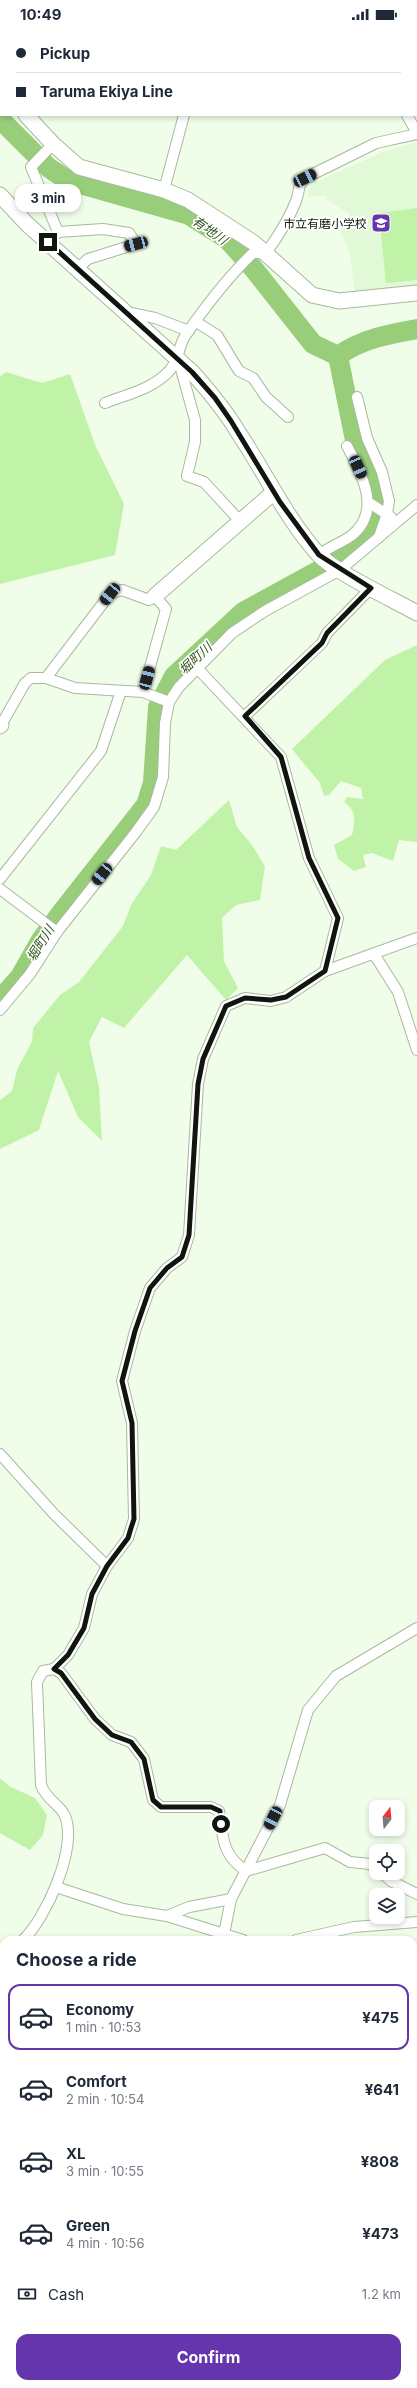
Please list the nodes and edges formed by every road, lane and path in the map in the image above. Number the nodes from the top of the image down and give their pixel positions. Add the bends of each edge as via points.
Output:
1 (27, 116) edge
2 (184, 116) edge
3 (408, 116) edge
4 (417, 133) edge
5 (50, 145) junction
6 (164, 190) junction
7 (0, 195) edge
8 (53, 237) junction
9 (260, 253) junction
10 (78, 268) junction
11 (417, 293) edge
12 (126, 312) junction
13 (196, 322) junction
14 (189, 331) junction
15 (178, 358) junction
16 (357, 397) dead end
17 (105, 403) dead end
18 (288, 417) dead end
19 (347, 446) dead end
20 (274, 492) junction
21 (368, 502) junction
22 (417, 505) edge
23 (387, 514) junction
24 (240, 521) junction
25 (397, 522) junction
26 (379, 537) junction
27 (321, 556) junction
28 (338, 568) junction
29 (371, 588) junction
30 (155, 596) junction
31 (417, 613) edge
32 (198, 669) junction
33 (46, 678) junction
34 (121, 691) junction
35 (146, 693) junction
36 (169, 702) junction
37 (245, 716) junction
38 (0, 725) edge
39 (0, 879) edge
40 (0, 889) edge
41 (57, 932) junction
42 (417, 938) edge
43 (374, 954) junction
44 (325, 971) junction
45 (0, 1010) edge
46 (417, 1050) edge
47 (0, 1454) edge
48 (107, 1566) junction
49 (417, 1628) edge
50 (54, 1669) junction
51 (369, 1864) edge
52 (246, 1871) junction
53 (390, 1880) edge
54 (56, 1887) junction
55 (417, 1894) edge
56 (231, 1899) junction
57 (168, 1916) junction
58 (417, 1922) edge
59 (25, 1936) edge
60 (218, 1936) edge
61 (221, 1936) edge
62 (330, 1936) edge

1 - 5 main road
2 - 6 street
3 - 4 street
4 - 9 street via 376,143 305,178 299,184 296,200
5 - 6 main road via 79,167
5 - 8 street via 31,167
6 - 9 main road via 188,200 254,243
7 - 8 main road
8 - 10 main road
8 - 10 street via 103,228 130,233 136,244 88,259
9 - 11 main road via 312,295 339,301
9 - 13 street via 240,266
10 - 12 main road
12 - 14 street via 155,318
12 - 15 main road
13 - 14 street
13 - 18 street via 218,335 239,371 252,378 266,397
14 - 15 street
15 - 17 street via 165,376 149,386
15 - 20 main road via 215,398
15 - 24 street via 195,420 195,442 187,476 204,482
16 - 23 street via 367,438 382,472 389,501
19 - 21 street via 366,486
20 - 24 main road
20 - 27 main road
21 - 23 street
21 - 27 street via 364,516 351,535 330,546
22 - 25 street
23 - 25 street
23 - 26 street
24 - 30 main road
25 - 26 street
26 - 28 street
27 - 28 main road
28 - 29 main road
28 - 32 street via 232,633
29 - 31 main road
29 - 37 street via 327,633 322,643
30 - 33 street via 149,600 122,590 110,594
30 - 35 street via 166,608
32 - 36 street via 179,686
32 - 37 street
33 - 34 street via 75,688
33 - 38 street via 31,678 25,683
34 - 35 street
34 - 39 street via 101,751
35 - 36 street
36 - 41 street via 165,724 164,777 154,807
37 - 44 street via 281,757 309,858 338,918
40 - 41 street
41 - 45 street via 30,974
42 - 43 street
43 - 44 street
43 - 46 street via 398,992
44 - 48 street via 286,997 271,1000 245,998 226,1006 203,1059 198,1084 189,1235 182,1257 167,1268 150,1288 122,1381 132,1423 134,1519 128,1538
47 - 48 street via 54,1514
48 - 50 street via 92,1594 84,1628 68,1655
49 - 52 street via 336,1676 308,1710 280,1805
50 - 52 street via 61,1673 95,1719 112,1735 131,1742 144,1759 153,1800 161,1807 211,1807 220,1811 225,1849 235,1864
50 - 54 street via 43,1671 37,1682 41,1785 45,1796 65,1816 67,1828 67,1843
51 - 52 street via 350,1862 325,1848
52 - 56 street
53 - 55 street
54 - 57 street via 123,1909
54 - 59 street via 46,1910
56 - 57 street via 189,1907
56 - 61 street
57 - 60 street
58 - 62 street via 354,1927

